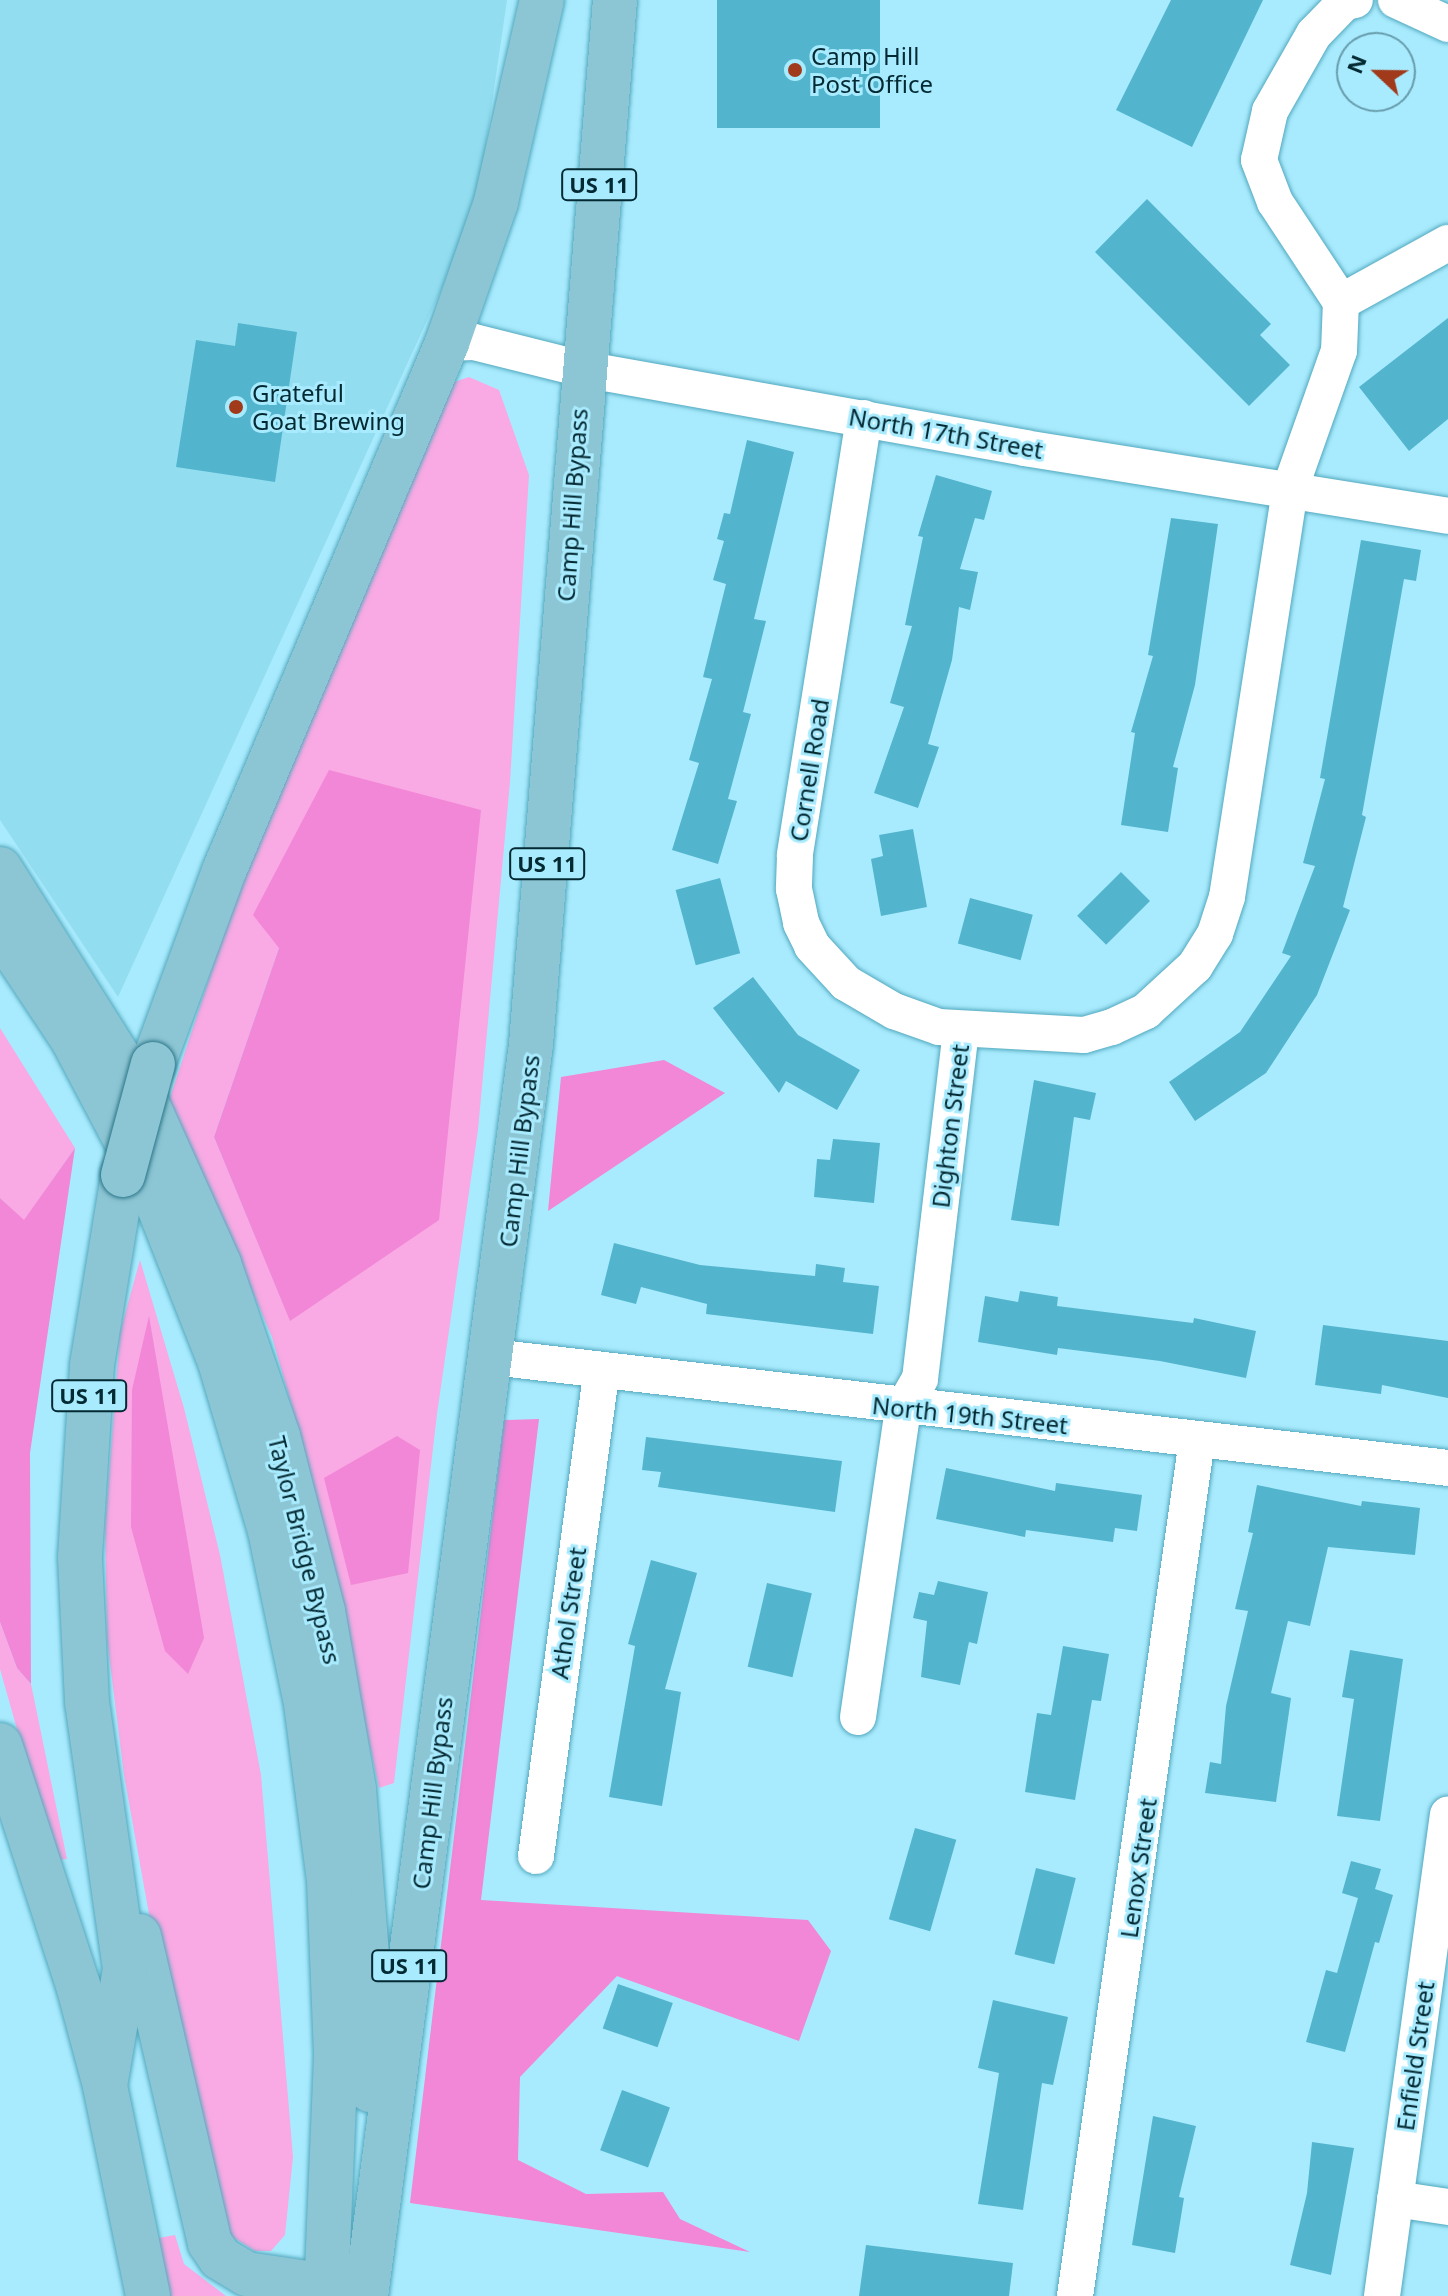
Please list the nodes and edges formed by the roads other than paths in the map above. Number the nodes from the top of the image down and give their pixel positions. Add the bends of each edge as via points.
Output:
1 (542, 0) edge
2 (615, 0) edge
3 (1355, 0) edge
4 (1396, 0) edge
5 (1448, 24) edge
6 (1448, 243) edge
7 (1341, 302) junction
8 (447, 343) junction
9 (582, 369) junction
10 (864, 418) junction
11 (1290, 489) junction
12 (1448, 516) edge
13 (0, 869) edge
14 (0, 930) edge
15 (961, 1032) junction
16 (492, 1357) junction
17 (602, 1371) junction
18 (903, 1408) junction
19 (1197, 1440) junction
20 (1448, 1468) edge
21 (858, 1717) dead end
22 (0, 1745) edge
23 (97, 1791) junction
24 (1448, 1815) edge
25 (536, 1856) dead end
26 (105, 2086) junction
27 (1395, 2199) junction
28 (1448, 2207) edge
29 (345, 2293) edge
30 (148, 2296) edge
31 (1075, 2296) edge
32 (1382, 2296) edge

1 - 8 main road, US 11 via 496,202
2 - 9 main road, Camp Hill Bypass / US 11
3 - 7 street via 1345,2 1314,34 1270,111 1259,160 1275,202
4 - 5 street
6 - 7 street
7 - 11 street, Dighton Street via 1339,351
8 - 9 street, North 17th Street via 474,342
8 - 23 main road, US 11, bridge via 218,885 153,1064 123,1175 100,1301 82,1491 81,1619
9 - 10 street, North 17th Street
9 - 16 main road, Camp Hill Bypass / US 11 via 531,1044
10 - 11 street, North 17th Street
10 - 15 street, Cornell Road via 794,889 812,946 846,983 894,1011
11 - 12 street, North 17th Street
11 - 15 street, Dighton Street via 1227,897 1215,934 1195,966 1146,1011 1098,1031
13 - 29 main road, Taylor Bridge Bypass via 101,1023 182,1178 251,1351 302,1522 340,1698 363,1878 370,2056
14 - 29 main road via 73,1040 153,1192 220,1362 270,1531 306,1704 329,1881
15 - 18 street, Dighton Street via 920,1379
16 - 17 street, North 19th Street
16 - 29 main road, Camp Hill Bypass / US 11
17 - 18 street, North 19th Street
17 - 25 street, Athol Street
18 - 19 street, North 19th Street
18 - 21 street, Dighton Street
19 - 20 street, North 19th Street
19 - 31 street, Lenox Street
22 - 26 main road via 51,1894
23 - 26 main road, US 11 via 125,1969
23 - 29 main road via 159,2006 210,2243 220,2258 247,2274
24 - 27 street, Enfield Street
26 - 30 main road, US 11
27 - 28 street
27 - 32 street, Enfield Street

